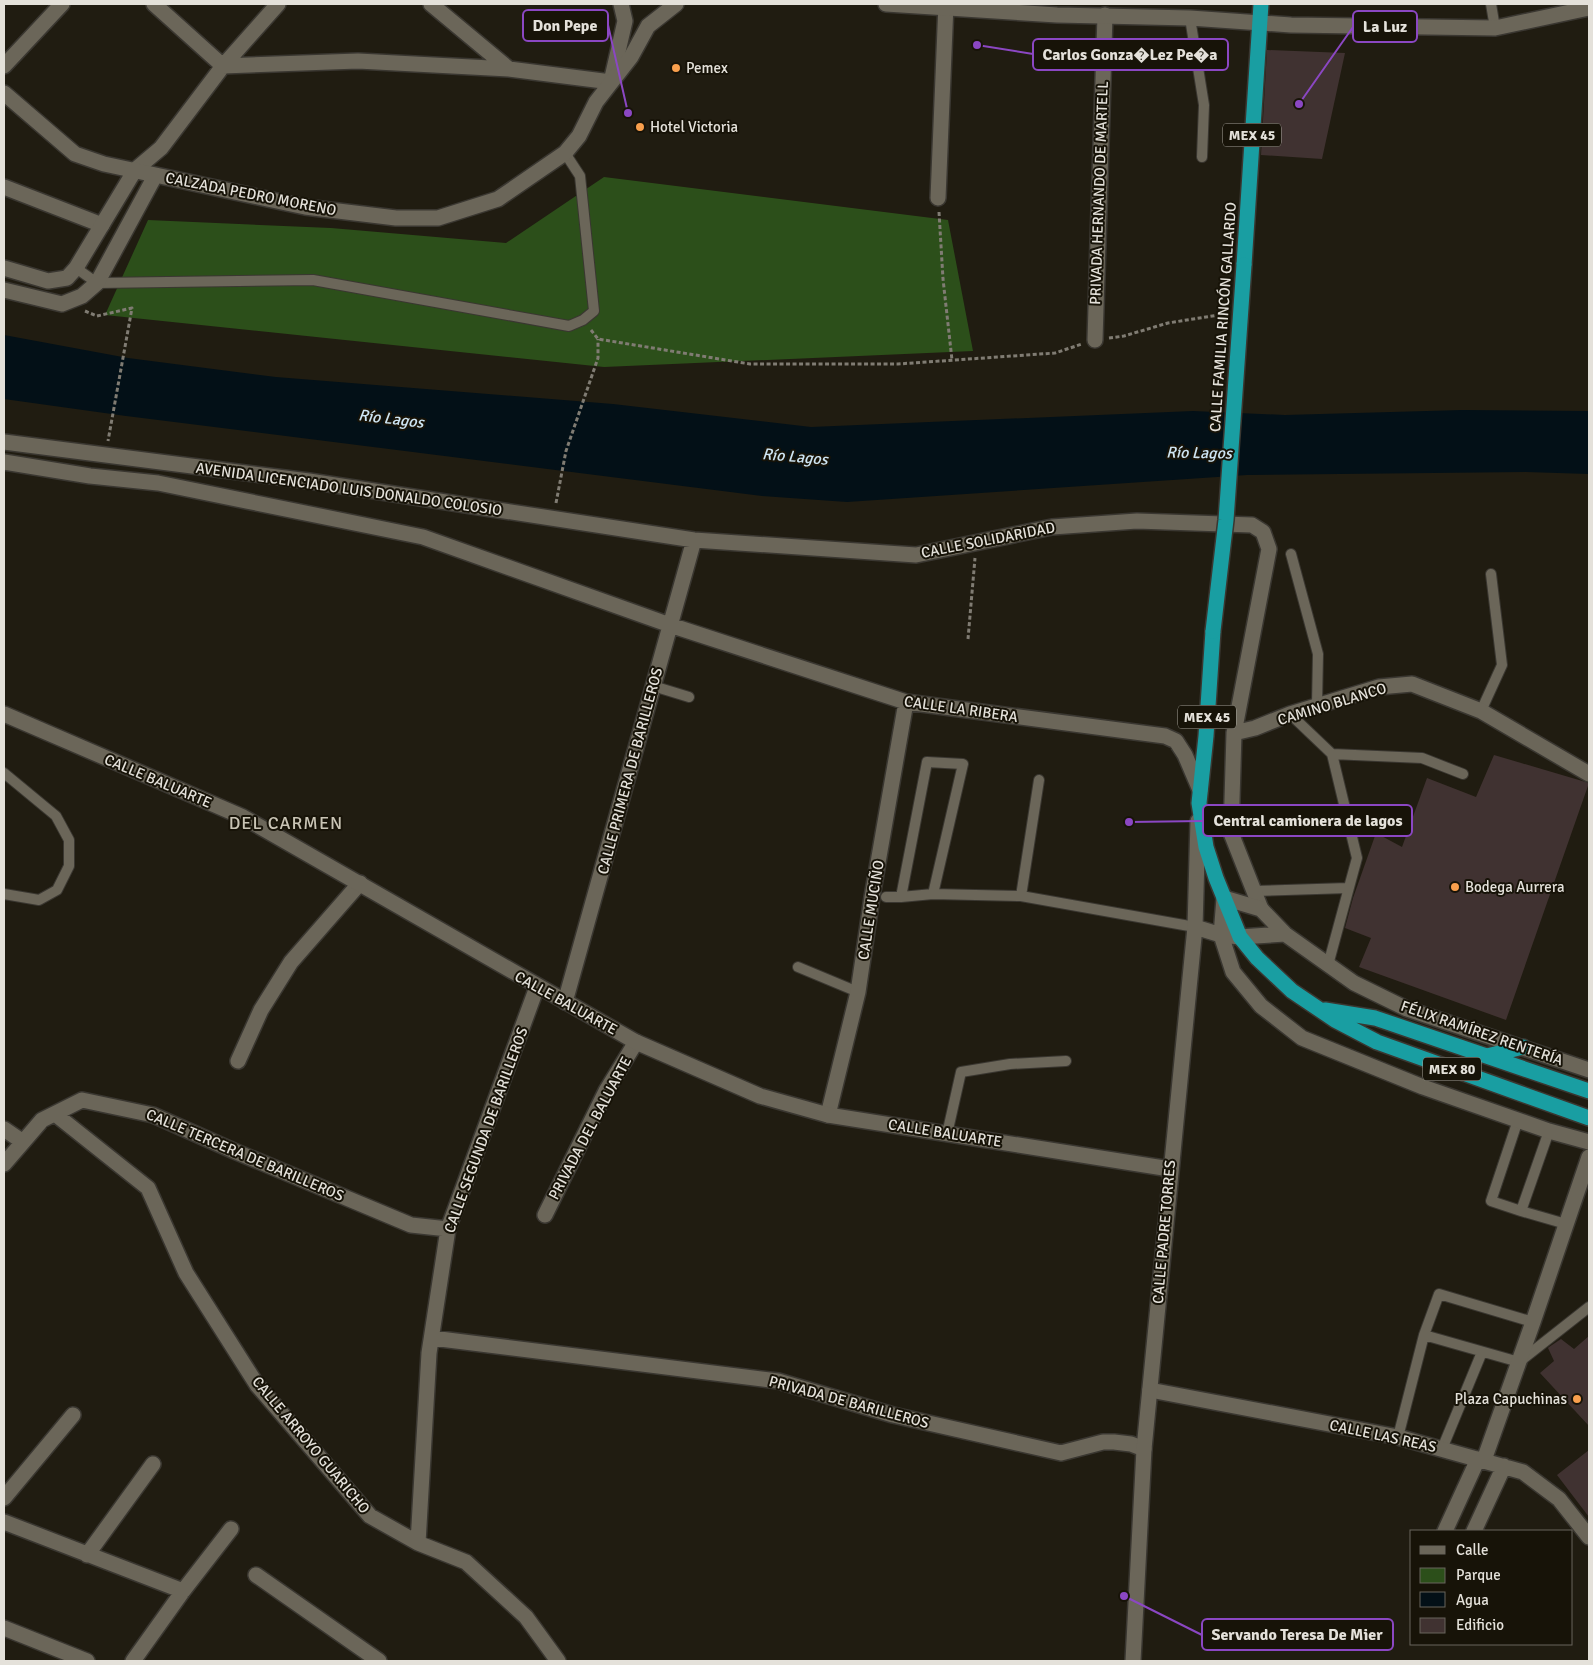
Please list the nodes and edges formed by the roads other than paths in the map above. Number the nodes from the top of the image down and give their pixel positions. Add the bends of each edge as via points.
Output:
1 (62, 4) edge
2 (154, 4) edge
3 (278, 4) edge
4 (431, 4) edge
5 (620, 4) edge
6 (676, 4) edge
7 (886, 4) edge
8 (1261, 4) edge
9 (1490, 4) edge
10 (946, 6) edge
11 (1589, 8) edge
12 (1058, 9) edge
13 (1105, 15) junction
14 (1190, 18) junction
15 (1259, 22) junction
16 (1495, 28) junction
17 (4, 66) edge
18 (223, 66) junction
19 (509, 70) junction
20 (611, 82) junction
21 (4, 93) edge
22 (161, 148) junction
23 (565, 153) junction
24 (1202, 157) dead end
25 (135, 170) junction
26 (156, 176) junction
27 (4, 187) edge
28 (938, 198) road end
29 (102, 225) junction
30 (4, 268) edge
31 (76, 268) junction
32 (97, 283) junction
33 (4, 290) edge
34 (1095, 340) road end
35 (4, 442) edge
36 (4, 462) edge
37 (694, 540) junction
38 (1291, 554) dead end
39 (1491, 574) dead end
40 (670, 625) junction
41 (653, 686) junction
42 (689, 697) dead end
43 (906, 702) junction
44 (1317, 706) junction
45 (1481, 711) junction
46 (4, 714) edge
47 (1290, 714) junction
48 (1234, 733) junction
49 (1332, 754) junction
50 (4, 774) edge
51 (1463, 774) dead end
52 (1589, 774) edge
53 (1038, 780) dead end
54 (1200, 796) junction
55 (360, 883) junction
56 (1348, 888) junction
57 (1254, 890) junction
58 (4, 894) edge
59 (933, 894) junction
60 (886, 896) dead end
61 (1020, 896) junction
62 (901, 897) junction
63 (1224, 898) junction
64 (1261, 909) junction
65 (1195, 927) junction
66 (1285, 934) junction
67 (1221, 935) junction
68 (1240, 936) junction
69 (1328, 964) junction
70 (798, 967) dead end
71 (537, 987) junction
72 (858, 992) junction
73 (565, 1002) junction
74 (1319, 1009) junction
75 (636, 1042) junction
76 (1523, 1047) junction
77 (1487, 1056) junction
78 (238, 1060) dead end
79 (1066, 1061) dead end
80 (1589, 1070) edge
81 (1589, 1091) edge
82 (828, 1115) junction
83 (48, 1117) junction
84 (1589, 1118) edge
85 (1518, 1120) junction
86 (4, 1128) edge
87 (1549, 1131) junction
88 (947, 1134) junction
89 (23, 1142) junction
90 (1589, 1142) edge
91 (1589, 1157) edge
92 (4, 1164) edge
93 (1170, 1169) junction
94 (1586, 1174) edge
95 (1521, 1211) junction
96 (545, 1215) dead end
97 (1566, 1224) junction
98 (448, 1229) junction
99 (1589, 1307) edge
100 (1533, 1322) junction
101 (1424, 1334) junction
102 (432, 1338) junction
103 (1482, 1352) junction
104 (1519, 1362) junction
105 (1150, 1390) junction
106 (73, 1415) dead end
107 (1398, 1437) junction
108 (1144, 1449) junction
109 (1442, 1449) junction
110 (1481, 1460) junction
111 (153, 1464) dead end
112 (1504, 1466) junction
113 (4, 1498) edge
114 (4, 1522) edge
115 (231, 1529) dead end
116 (1446, 1530) edge
117 (1474, 1530) edge
118 (1589, 1537) edge
119 (418, 1543) junction
120 (87, 1555) junction
121 (256, 1575) dead end
122 (183, 1591) junction
123 (4, 1628) edge
124 (87, 1661) edge
125 (133, 1661) edge
126 (379, 1661) edge
127 (558, 1661) edge
128 (1133, 1661) edge

1 - 17 street
2 - 18 street
3 - 18 street
4 - 19 street
5 - 20 street via 625,21
6 - 20 street, CALZADA PEDRO MORENO via 648,26 631,57
7 - 10 street
8 - 15 highway, CALLE FAMILIA RINCÓN GALLARDO / MEX 45
9 - 16 lane
10 - 12 street
10 - 28 street
11 - 16 street
12 - 13 street
13 - 14 street
13 - 34 street, PRIVADA HERNANDO DE MARTELL
14 - 15 street
14 - 24 lane via 1204,105
15 - 16 street
15 - 54 highway, CALLE FAMILIA RINCÓN GALLARDO / MEX 45, bridge via 1226,520
18 - 19 street via 358,62
18 - 22 street
19 - 20 street
20 - 23 street, CALZADA PEDRO MORENO via 596,102 579,136
21 - 25 street, CALZADA PEDRO MORENO via 75,154
22 - 25 street
22 - 26 street
23 - 26 street, CALZADA PEDRO MORENO via 498,199 438,218 396,218 305,207
23 - 32 lane via 580,176 594,311 569,326 313,280
25 - 26 street, CALZADA PEDRO MORENO
25 - 29 street
26 - 32 street
27 - 29 street
29 - 31 street
30 - 31 street via 48,281 67,278
31 - 32 lane
32 - 33 street via 82,296 62,304
35 - 37 street, AVENIDA LICENCIADO LUIS DONALDO COLOSIO via 300,480
36 - 40 street, AVENIDA LICENCIADO LUIS DONALDO COLOSIO via 158,483 424,538
37 - 40 street, CALLE PRIMERA DE BARILLEROS
37 - 48 street, CALLE SOLIDARIDAD via 916,555 1052,527 1137,521 1252,525 1263,532 1269,549
38 - 44 lane via 1318,654
39 - 45 lane via 1502,666
40 - 41 street, CALLE PRIMERA DE BARILLEROS
40 - 43 street, CALLE LA RIBERA
41 - 42 lane
41 - 73 street, CALLE PRIMERA DE BARILLEROS
43 - 54 street, CALLE LA RIBERA via 1165,736 1176,741 1185,755
43 - 72 street, CALLE MUCIÑO
44 - 45 street, CAMINO BLANCO via 1379,687 1412,684
44 - 47 street, CAMINO BLANCO
45 - 52 street, CAMINO BLANCO
46 - 55 street, CALLE BALUARTE via 243,817
47 - 48 street, CAMINO BLANCO
47 - 49 lane
48 - 57 street via 1231,833
49 - 51 lane via 1422,758
49 - 56 lane via 1357,858
50 - 58 lane via 56,816 69,840 68,866 57,890 40,900
53 - 61 lane
54 - 63 highway, MEX 45 via 1206,847
54 - 65 street, CALLE PADRE TORRES
55 - 71 street, CALLE BALUARTE
55 - 78 street via 291,962 261,1010
56 - 57 lane
56 - 69 lane
57 - 64 street
59 - 61 lane
59 - 62 lane
59 - 62 lane via 964,764 927,762
60 - 62 lane
61 - 65 lane
63 - 64 street, FÉLIX RAMÍREZ RENTERÍA
63 - 67 street, MEX 45
63 - 68 highway, MEX 80
64 - 66 street, FÉLIX RAMÍREZ RENTERÍA
65 - 67 street
65 - 93 street, CALLE PADRE TORRES
66 - 68 street
66 - 69 street, FÉLIX RAMÍREZ RENTERÍA
67 - 68 street
67 - 85 street, MEX 45 via 1234,972 1261,1006 1302,1038 1422,1087
68 - 74 highway, MEX 80 via 1257,958 1292,991
69 - 76 street, FÉLIX RAMÍREZ RENTERÍA via 1354,983 1407,1010
70 - 72 lane
71 - 73 street, CALLE BALUARTE
71 - 98 street, CALLE SEGUNDA DE BARILLEROS
72 - 82 street, CALLE MUCIÑO
73 - 75 street, CALLE BALUARTE
74 - 77 highway, MEX 80 via 1375,1018
74 - 84 highway, MEX 80 via 1376,1042
75 - 82 street, CALLE BALUARTE via 760,1096
75 - 96 street, PRIVADA DEL BALUARTE via 606,1091
76 - 77 highway
76 - 80 street, FÉLIX RAMÍREZ RENTERÍA
77 - 81 highway, MEX 80
79 - 88 lane via 1010,1064 960,1072
82 - 88 street, CALLE BALUARTE
83 - 89 street
83 - 98 street, CALLE TERCERA DE BARILLEROS via 82,1100 153,1114 411,1225
83 - 119 street, CALLE ARROYO GUARICHO via 148,1188 186,1273 258,1385 370,1516
85 - 87 street, MEX 45
85 - 95 lane via 1491,1201
86 - 89 street
87 - 90 street, MEX 45
87 - 95 lane
88 - 93 street, CALLE BALUARTE
89 - 92 street
91 - 94 street
93 - 105 street, CALLE PADRE TORRES
94 - 97 street
95 - 97 lane
97 - 100 street
98 - 102 street, CALLE SEGUNDA DE BARILLEROS
99 - 104 lane
100 - 101 lane via 1438,1294
100 - 104 street
101 - 103 lane
101 - 107 lane
102 - 108 street, PRIVADA DE BARILLEROS via 778,1381 893,1415 1061,1453 1103,1442 1132,1444
102 - 119 street, CALLE SEGUNDA DE BARILLEROS
103 - 104 lane
103 - 109 lane
104 - 110 street
105 - 107 street, CALLE LAS REAS
105 - 108 street, CALLE PADRE TORRES
106 - 113 street
107 - 109 street, CALLE LAS REAS
108 - 128 street, CALLE PADRE TORRES
109 - 110 street, CALLE LAS REAS
110 - 112 street, CALLE LAS REAS
110 - 116 street
111 - 120 street
112 - 117 street
112 - 118 street, CALLE LAS REAS via 1523,1472 1559,1500
114 - 120 street
115 - 122 street
119 - 127 street, CALLE ARROYO GUARICHO via 466,1562 526,1617
120 - 122 street
121 - 126 street
122 - 125 street
123 - 124 street

